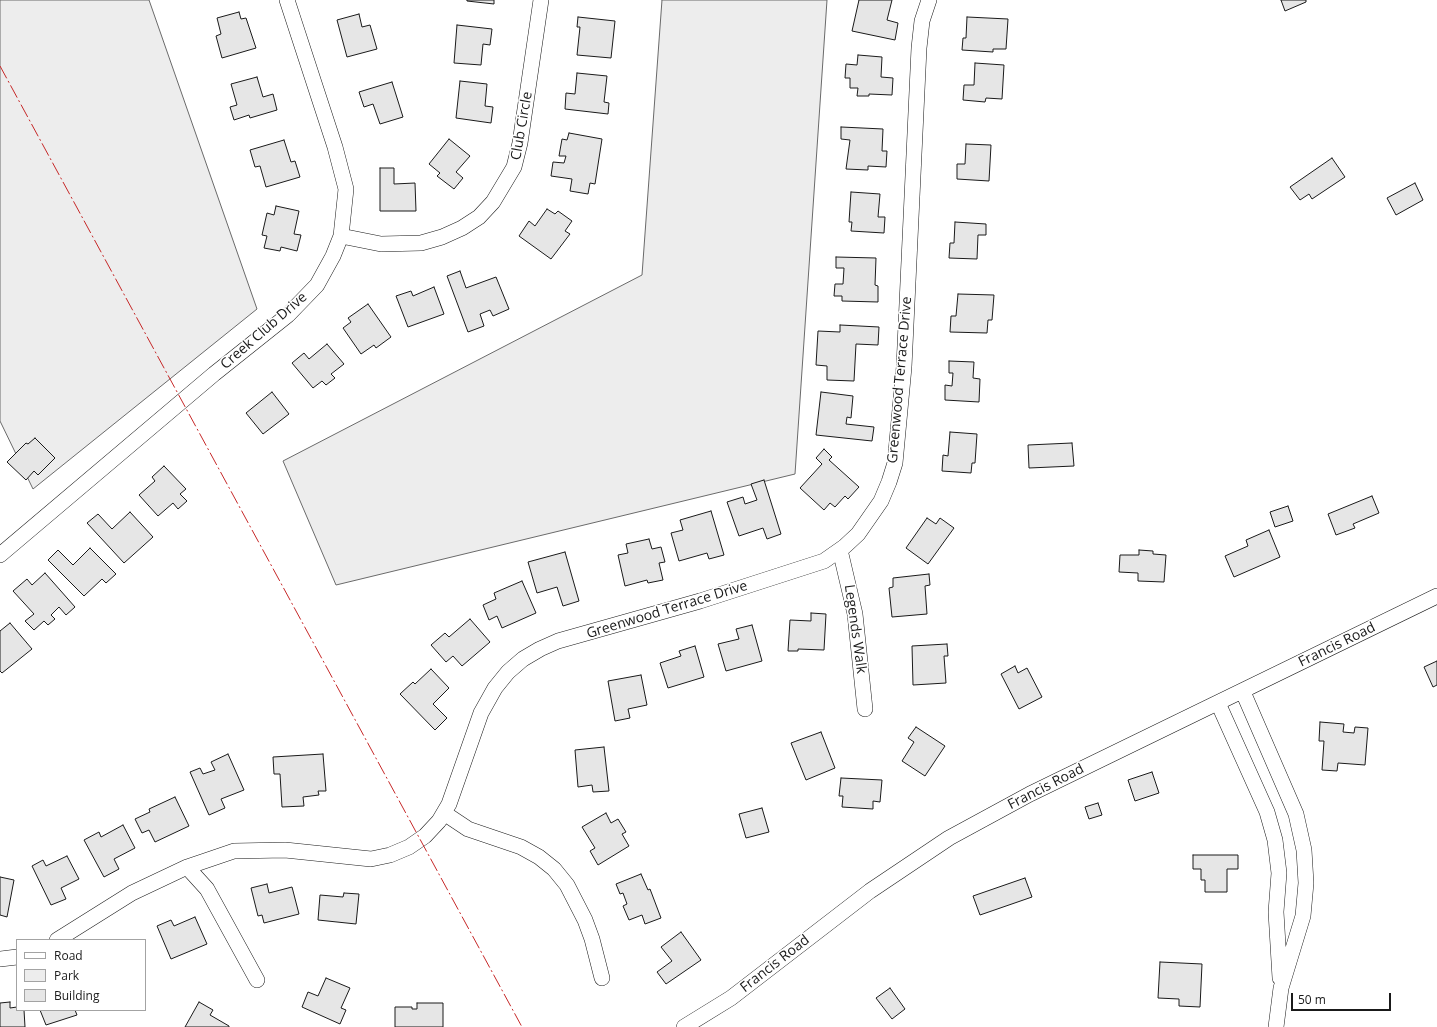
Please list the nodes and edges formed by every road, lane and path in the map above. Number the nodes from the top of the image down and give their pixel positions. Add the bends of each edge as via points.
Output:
1 (287, 0) edge
2 (541, 0) edge
3 (929, 0) edge
4 (341, 236) junction
5 (840, 550) junction
6 (0, 555) edge
7 (1437, 596) edge
8 (1243, 692) junction
9 (1218, 703) junction
10 (865, 710) dead end
11 (444, 813) junction
12 (187, 868) junction
13 (59, 939) edge
14 (16, 957) edge
15 (0, 959) edge
16 (602, 978) dead end
17 (257, 980) dead end
18 (1281, 988) junction
19 (684, 1027) edge
20 (1276, 1027) edge

1 - 4 street, Creek Club Drive via 335,147 344,183 345,211
2 - 4 street, Club Circle via 520,143 514,167 493,202 462,228 421,243 381,244
3 - 5 street, Greenwood Terrace Drive via 922,21 919,48 904,367 895,463 889,482 871,518
4 - 6 street, Creek Club Drive via 317,285 288,315 214,374
5 - 10 street, Legends Walk via 855,614
5 - 11 street, Greenwood Terrace Drive via 824,561 700,601 558,641 523,660 508,672 495,688 481,713
7 - 8 street, Francis Road
8 - 9 street, Francis Road
8 - 18 street via 1296,814 1304,850 1306,883 1303,916
9 - 18 street via 1267,812 1275,840 1279,873 1276,912
9 - 19 street, Francis Road via 1030,794 949,838 870,891 731,998
11 - 12 street, Greenwood Terrace Drive via 425,836 409,847 390,855 371,858 284,850 234,851
11 - 16 street via 468,829 521,847 554,869 567,885 585,920
12 - 13 street, Greenwood Terrace Drive via 132,893
12 - 17 street via 207,889
14 - 15 street
18 - 20 street

